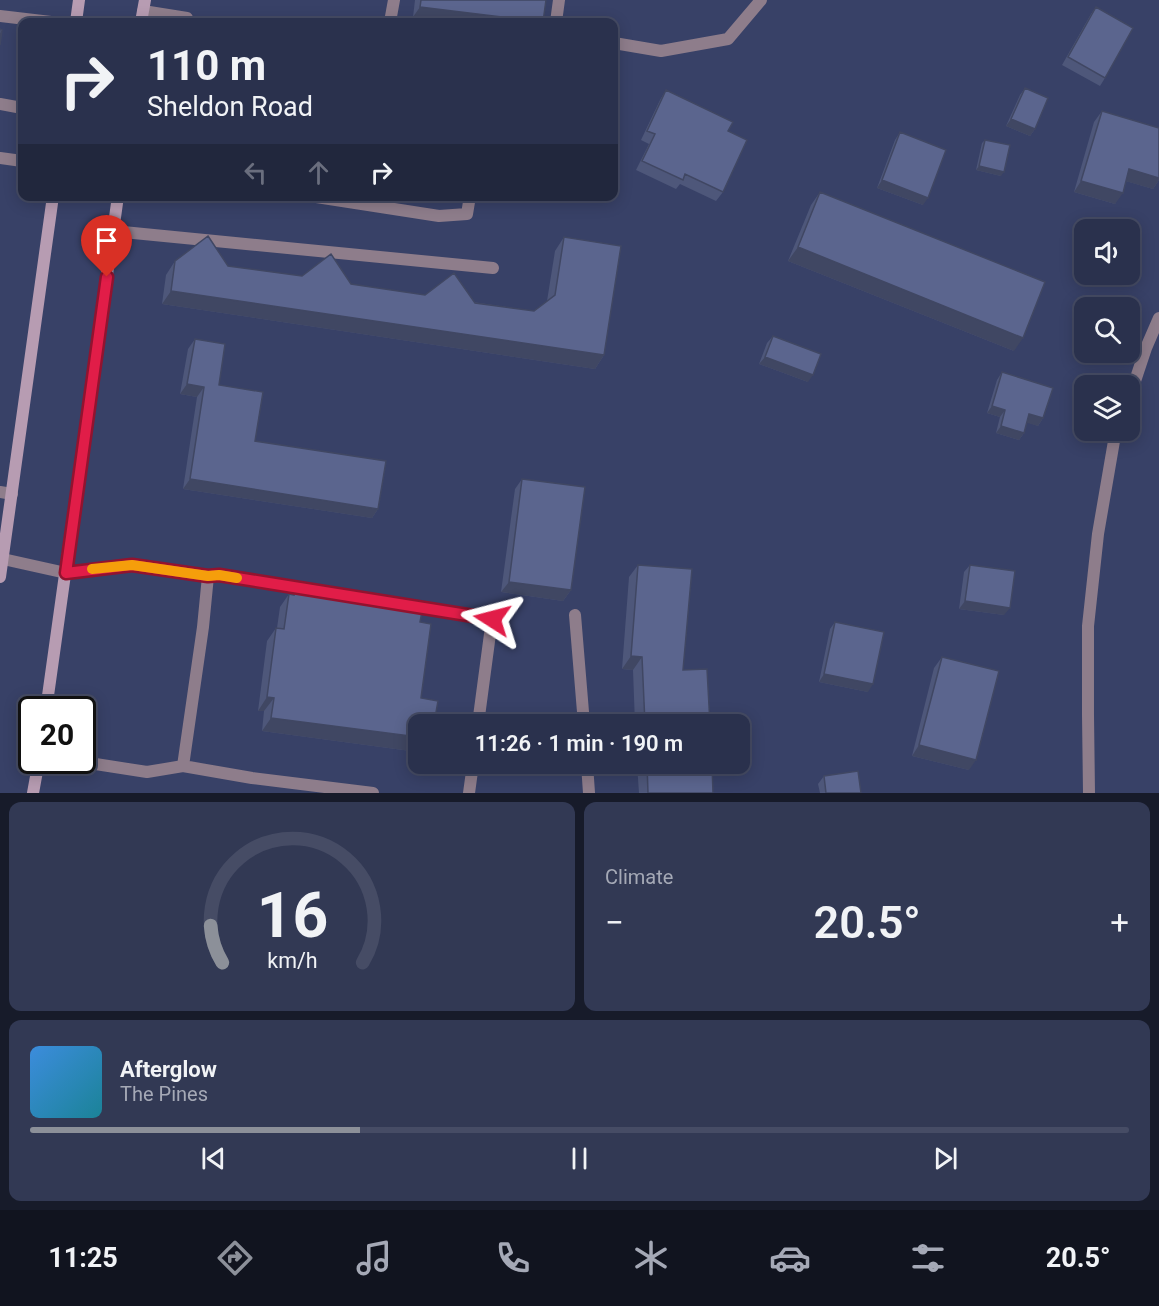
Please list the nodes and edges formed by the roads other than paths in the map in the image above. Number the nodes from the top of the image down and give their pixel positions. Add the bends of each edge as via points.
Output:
1 (80, 0) edge
2 (394, 0) edge
3 (559, 0) edge
4 (761, 0) edge
5 (143, 11) edge
6 (0, 16) edge
7 (18, 18) edge
8 (77, 18) edge
9 (187, 18) dead end
10 (391, 18) edge
11 (557, 18) edge
12 (618, 44) edge
13 (0, 104) edge
14 (18, 107) edge
15 (0, 158) edge
16 (18, 160) edge
17 (52, 201) edge
18 (117, 201) edge
19 (342, 201) edge
20 (469, 201) edge
21 (113, 231) junction
22 (493, 268) dead end
23 (1159, 318) edge
24 (1137, 375) edge
25 (1114, 441) edge
26 (6, 493) edge
27 (3, 559) junction
28 (66, 573) junction
29 (208, 576) junction
30 (0, 577) edge
31 (575, 615) dead end
32 (48, 696) edge
33 (479, 714) edge
34 (583, 714) edge
35 (96, 764) edge
36 (183, 766) junction
37 (36, 774) edge
38 (472, 774) edge
39 (588, 774) edge
40 (33, 793) edge
41 (374, 793) edge
42 (469, 793) edge
43 (589, 793) edge
44 (1089, 793) edge

1 - 8 main road
2 - 10 street
3 - 11 street
4 - 12 street via 728,39 661,51
5 - 9 street
6 - 7 street
13 - 14 street
15 - 16 street
17 - 26 main road
18 - 21 main road
19 - 20 street via 439,216 467,214
21 - 22 street
21 - 28 main road
23 - 24 street
25 - 44 street via 1088,626
26 - 27 main road
27 - 28 street
27 - 30 main road
28 - 29 street via 132,565
28 - 32 main road
29 - 33 street via 492,619
29 - 36 street
31 - 34 street
35 - 36 street via 147,772
36 - 41 street
37 - 40 main road
38 - 42 street
39 - 43 street

